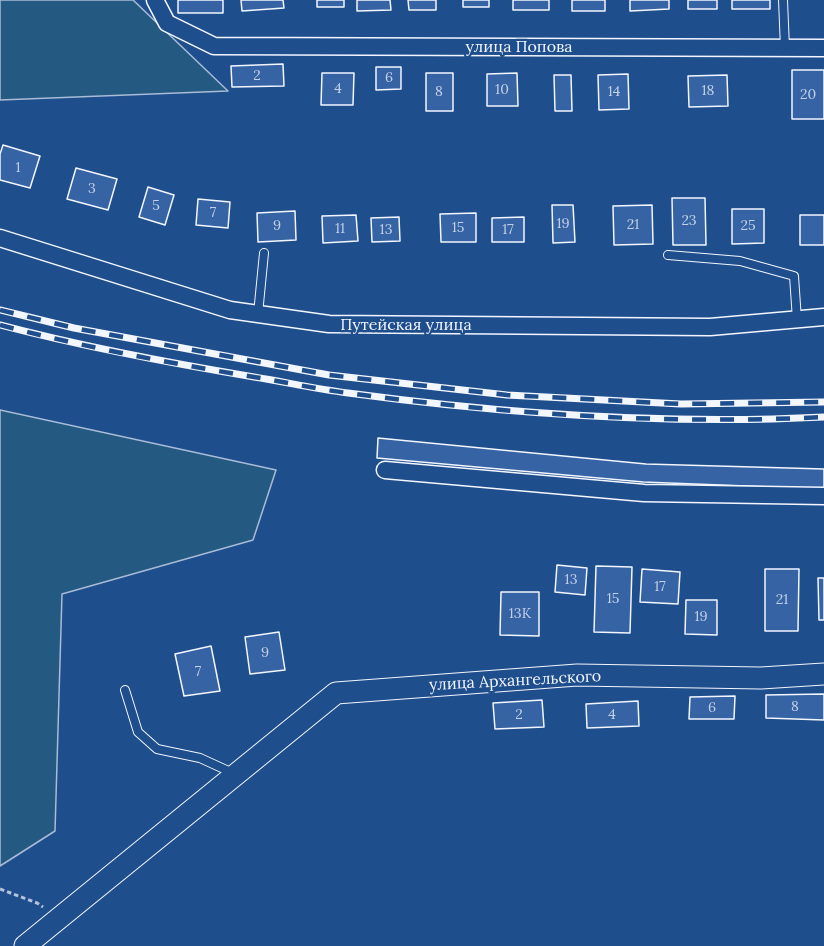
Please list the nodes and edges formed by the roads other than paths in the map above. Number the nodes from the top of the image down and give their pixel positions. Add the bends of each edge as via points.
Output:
1 (155, 0) edge
2 (783, 0) edge
3 (785, 48) junction
4 (824, 48) edge
5 (0, 238) edge
6 (264, 253) dead end
7 (668, 255) dead end
8 (258, 314) junction
9 (824, 318) edge
10 (797, 320) junction
11 (385, 470) dead end
12 (824, 496) edge
13 (824, 674) edge
14 (126, 690) dead end
15 (236, 774) junction
16 (25, 946) edge

1 - 3 street, улица Попова via 167,23 214,46
2 - 3 lane
3 - 4 street, улица Попова
5 - 8 street, Путейская улица via 230,310
6 - 8 lane
7 - 10 lane via 740,261 794,276
8 - 10 street, Путейская улица via 328,324 710,327
9 - 10 street, Путейская улица
11 - 12 street via 645,493
13 - 15 street, улица Архангельского via 761,678 577,675 336,693
14 - 15 lane via 138,732 157,749 200,758
15 - 16 street, улица Архангельского

